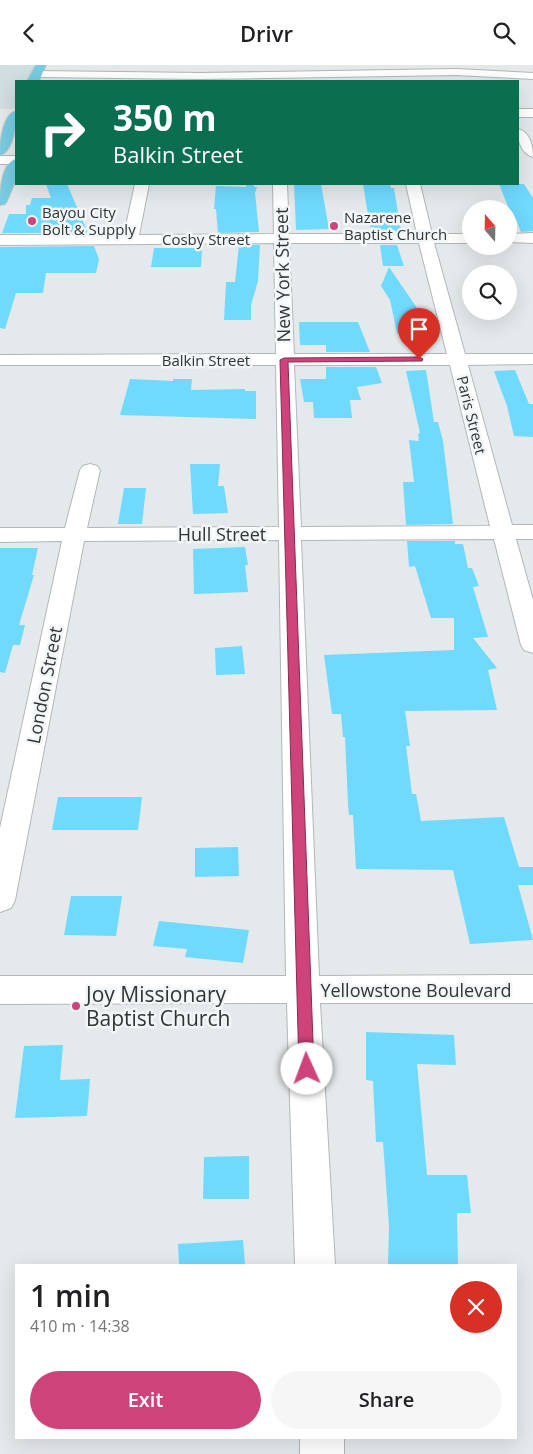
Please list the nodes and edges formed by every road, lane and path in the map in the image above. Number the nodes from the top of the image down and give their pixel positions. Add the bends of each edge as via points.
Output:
1 (37, 73) edge
2 (54, 73) edge
3 (475, 73) edge
4 (533, 76) edge
5 (519, 113) edge
6 (533, 113) edge
7 (15, 117) edge
8 (519, 134) edge
9 (0, 151) edge
10 (533, 153) edge
11 (519, 158) edge
12 (533, 158) edge
13 (0, 160) edge
14 (15, 161) edge
15 (15, 162) edge
16 (5, 177) edge
17 (142, 185) edge
18 (280, 185) edge
19 (413, 185) edge
20 (0, 201) edge
21 (425, 238) junction
22 (462, 238) edge
23 (518, 238) edge
24 (533, 238) edge
25 (130, 239) junction
26 (281, 239) junction
27 (0, 240) edge
28 (458, 359) junction
29 (533, 359) edge
30 (284, 360) junction
31 (0, 361) edge
32 (90, 470) dead end
33 (533, 532) edge
34 (291, 533) junction
35 (502, 533) junction
36 (0, 535) edge
37 (74, 535) junction
38 (533, 645) edge
39 (0, 900) edge
40 (533, 989) edge
41 (0, 990) edge
42 (303, 991) junction
43 (315, 1264) edge
44 (322, 1439) edge
45 (322, 1454) edge

1 - 2 street
2 - 3 street via 200,76
3 - 4 street
5 - 6 street
7 - 9 main road
8 - 10 street
11 - 12 street
13 - 14 street
15 - 16 main road
16 - 20 main road
17 - 25 street
18 - 26 street, New York Street
19 - 21 street, Paris Street
21 - 22 street, Cosby Street
21 - 26 street, Cosby Street
21 - 28 street, Paris Street
23 - 24 street
25 - 26 street, Cosby Street
25 - 27 street, Cosby Street
26 - 30 street, New York Street
28 - 29 street, Balkin Street
28 - 30 street, Balkin Street
28 - 35 street, Paris Street
30 - 31 street, Balkin Street
30 - 34 street, New York Street
32 - 37 street, London Street
33 - 35 street, Hull Street
34 - 35 street, Hull Street
34 - 37 street, Hull Street
34 - 42 street, New York Street
35 - 38 street, Paris Street
36 - 37 street, Hull Street
37 - 39 street, London Street
40 - 42 street, Yellowstone Boulevard
41 - 42 street, Yellowstone Boulevard
42 - 43 street, New York Street
44 - 45 street

